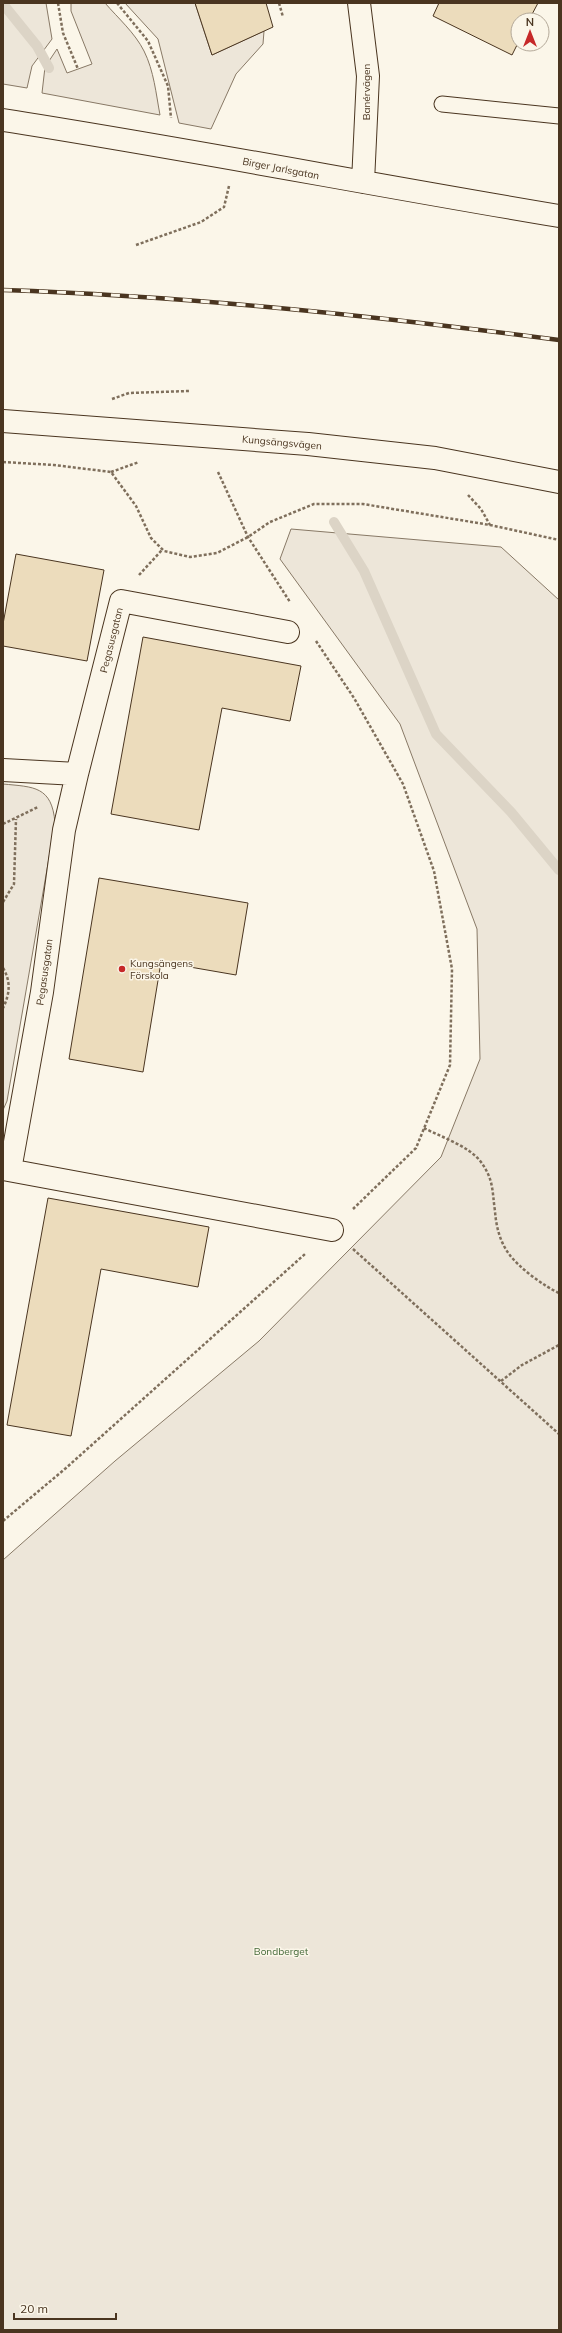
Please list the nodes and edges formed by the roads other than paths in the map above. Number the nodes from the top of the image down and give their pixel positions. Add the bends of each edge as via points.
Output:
1 (359, 3) edge
2 (442, 104) dead end
3 (559, 116) edge
4 (3, 120) edge
5 (363, 182) junction
6 (559, 216) edge
7 (3, 421) edge
8 (559, 482) edge
9 (288, 632) dead end
10 (3, 770) edge
11 (77, 774) junction
12 (6, 1170) edge
13 (332, 1230) road end

1 - 5 street, Banérvägen via 368,76
2 - 3 lane
4 - 5 street, Birger Jarlsgatan via 176,147
5 - 6 street, Birger Jarlsgatan
7 - 8 street, Kungsängsvägen via 308,444 435,458
9 - 11 street, Pegasusgatan via 121,601
10 - 11 street
11 - 12 street, Pegasusgatan via 64,830 42,992
12 - 13 street

